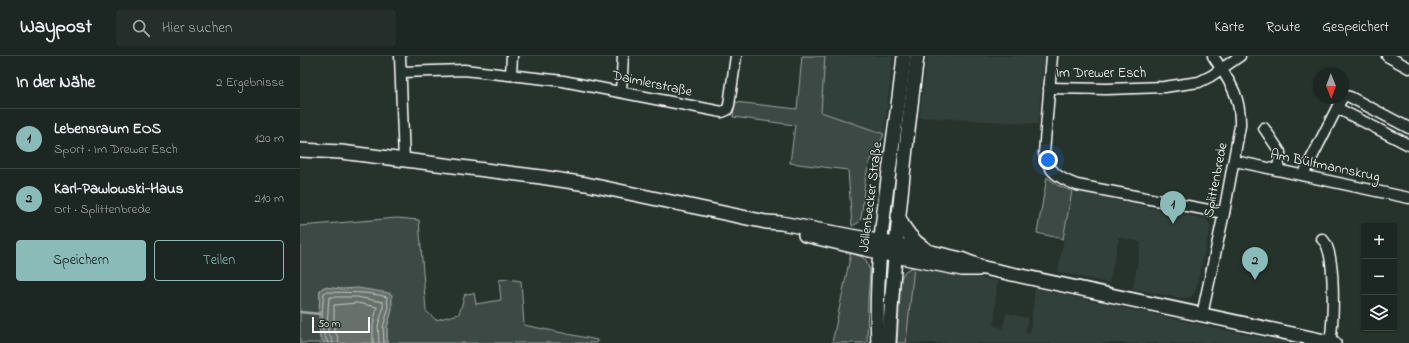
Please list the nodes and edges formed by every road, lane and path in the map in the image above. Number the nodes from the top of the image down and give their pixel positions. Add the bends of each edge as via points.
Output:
1 (400, 56) edge
2 (512, 56) edge
3 (623, 56) edge
4 (736, 56) edge
5 (904, 56) edge
6 (917, 56) edge
7 (1052, 56) edge
8 (1213, 56) edge
9 (1240, 56) edge
10 (1387, 56) edge
11 (1409, 68) edge
12 (1222, 70) junction
13 (400, 72) junction
14 (511, 75) junction
15 (1049, 88) junction
16 (620, 92) junction
17 (1349, 97) edge
18 (1339, 104) edge
19 (1337, 108) junction
20 (1264, 128) dead end
21 (1409, 128) edge
22 (1409, 145) edge
23 (300, 150) edge
24 (404, 161) junction
25 (1234, 161) junction
26 (1277, 170) junction
27 (1303, 175) junction
28 (1409, 198) edge
29 (883, 213) junction
30 (1224, 213) junction
31 (898, 216) junction
32 (766, 222) junction
33 (853, 235) junction
34 (1322, 238) dead end
35 (880, 247) junction
36 (895, 250) junction
37 (928, 251) junction
38 (984, 268) junction
39 (1202, 315) junction
40 (878, 343) edge
41 (889, 343) edge
42 (1332, 343) edge

1 - 13 street
2 - 14 street
3 - 16 street
4 - 16 street, Daimlerstraße via 728,108 725,112
5 - 29 main road, Jöllenbecker Straße
6 - 31 main road, Jöllenbecker Straße
7 - 15 street, Im Drewer Esch
8 - 12 street, Splittenbrede
9 - 12 street, Im Drewer Esch
10 - 11 street
12 - 15 street, Im Drewer Esch via 1200,82 1164,86 1107,89
12 - 25 street, Splittenbrede via 1238,98 1240,126
13 - 14 street, Daimlerstraße via 464,70
13 - 24 street
14 - 16 street, Daimlerstraße
15 - 30 street, Im Drewer Esch via 1044,153 1049,168 1058,176 1077,185
17 - 21 street
18 - 19 street
19 - 22 street
19 - 27 street
20 - 26 street via 1280,152
23 - 24 main road via 341,152
24 - 32 main road via 563,180
25 - 26 street, Am Bültmannskrug
25 - 30 street, Splittenbrede
26 - 27 street, Am Bültmannskrug
27 - 28 street, Am Bültmannskrug
29 - 33 main road via 866,233
29 - 35 main road, Jöllenbecker Straße
30 - 39 street, Splittenbrede
31 - 36 main road, Jöllenbecker Straße
31 - 37 main road via 910,236
32 - 33 main road
32 - 35 main road via 783,229
33 - 35 main road
34 - 42 street via 1327,244 1332,276
35 - 36 main road
35 - 40 main road, Jöllenbecker Straße
36 - 37 main road
36 - 38 main road via 962,269
36 - 41 main road, Jöllenbecker Straße
37 - 38 main road via 965,260
38 - 39 main road
39 - 42 main road

